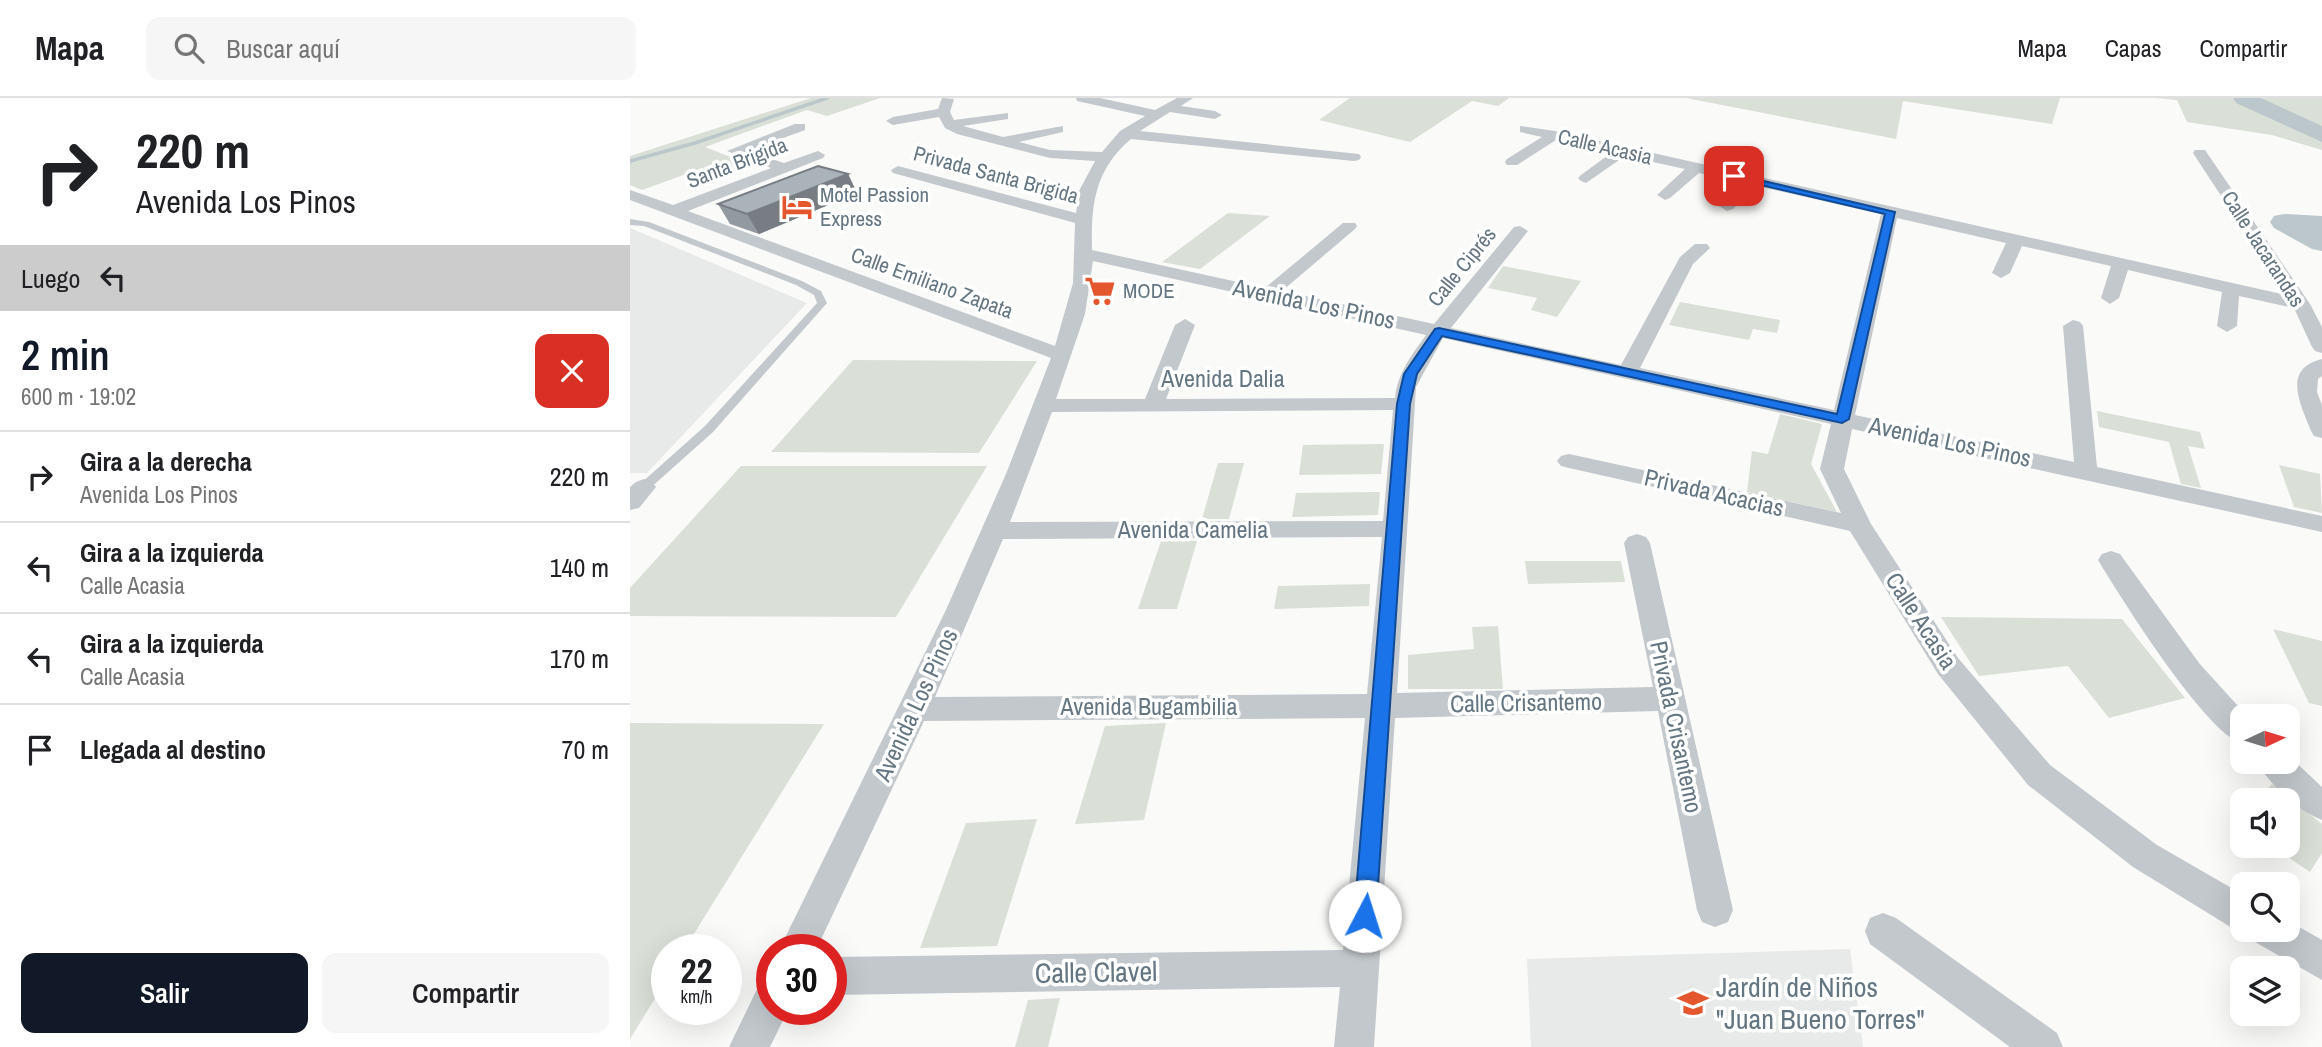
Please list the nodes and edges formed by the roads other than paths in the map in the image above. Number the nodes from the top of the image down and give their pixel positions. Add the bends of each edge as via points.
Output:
1 (1082, 98) edge
2 (1170, 107) edge
3 (947, 112) edge
4 (1003, 116) dead end
5 (893, 121) dead end
6 (1196, 126) dead end
7 (800, 127) dead end
8 (1525, 129) dead end
9 (1058, 130) dead end
10 (1125, 134) junction
11 (1555, 135) junction
12 (1004, 141) junction
13 (1622, 151) junction
14 (2200, 153) dead end
15 (818, 155) dead end
16 (1354, 157) dead end
17 (1105, 158) junction
18 (1512, 162) dead end
19 (782, 167) junction
20 (1695, 168) junction
21 (898, 170) dead end
22 (1586, 178) dead end
23 (1753, 181) junction
24 (630, 195) edge
25 (1665, 195) dead end
26 (1727, 206) dead end
27 (673, 211) junction
28 (1890, 212) junction
29 (1083, 220) junction
30 (630, 222) edge
31 (1349, 226) dead end
32 (1520, 232) dead end
33 (2016, 240) junction
34 (1701, 247) dead end
35 (1085, 254) junction
36 (2121, 264) junction
37 (2001, 273) dead end
38 (2231, 289) junction
39 (1268, 294) junction
40 (2110, 298) dead end
41 (2301, 304) junction
42 (1185, 325) dead end
43 (2073, 326) dead end
44 (2227, 326) dead end
45 (1439, 331) junction
46 (2322, 347) edge
47 (1061, 355) junction
48 (2322, 365) edge
49 (1628, 371) junction
50 (1404, 404) junction
51 (1043, 406) junction
52 (1153, 406) junction
53 (1842, 419) junction
54 (2322, 431) edge
55 (1569, 461) dead end
56 (2086, 470) junction
57 (637, 495) edge
58 (2322, 524) edge
59 (1859, 525) junction
60 (1394, 529) junction
61 (993, 531) junction
62 (1637, 543) dead end
63 (2111, 560) dead end
64 (1670, 699) junction
65 (1382, 706) junction
66 (917, 709) junction
67 (2230, 720) edge
68 (2286, 774) edge
69 (2322, 805) edge
70 (2230, 907) edge
71 (1715, 910) dead end
72 (1883, 930) dead end
73 (805, 934) edge
74 (2290, 942) edge
75 (2322, 961) edge
76 (1361, 968) junction
77 (847, 975) edge
78 (760, 1025) edge
79 (2025, 1040) edge
80 (749, 1047) edge
81 (1354, 1047) edge

1 - 2 street
2 - 6 street via 1220,113
2 - 10 street, Avenida Los Pinos
3 - 4 street
3 - 5 street
3 - 12 street via 962,131
7 - 19 street via 734,151
8 - 11 street, Calle Acasia
9 - 12 street
10 - 16 street
10 - 17 street, Avenida Los Pinos
11 - 13 street, Calle Acasia
11 - 18 street
12 - 17 street via 1050,154
13 - 20 street, Calle Acasia
13 - 22 street
14 - 41 street, Calle Jacarandas
15 - 19 street, Santa Brigida
17 - 29 street, Avenida Los Pinos via 1087,189
19 - 27 street, Santa Brigida
20 - 23 street, Calle Acasia
20 - 25 street
21 - 29 street, Privada Santa Brigida
23 - 26 street
23 - 28 street, Calle Acasia
24 - 27 street, Calle Emiliano Zapata
27 - 47 street, Calle Emiliano Zapata
28 - 33 street, Calle Acasia
28 - 53 street, Calle Acasia
29 - 35 street, Avenida Los Pinos
30 - 57 lane via 646,224 799,283 818,293 822,303 709,429
31 - 39 street
32 - 45 street, Calle Ciprés
33 - 36 street, Calle Acasia
33 - 37 street
34 - 49 street via 1686,261
35 - 39 street, Avenida Los Pinos
35 - 47 street, Avenida Los Pinos via 1082,284
36 - 38 street, Calle Acasia
36 - 40 street
38 - 41 street, Calle Acasia
38 - 44 street
39 - 45 street, Avenida Los Pinos
41 - 46 street, Calle Jacarandas
42 - 52 street
43 - 56 street
45 - 49 street, Avenida Los Pinos
45 - 50 street, Calle Ciprés via 1411,374
47 - 51 street, Avenida Los Pinos
48 - 54 street via 2308,377 2306,392
49 - 53 street, Avenida Los Pinos
50 - 52 street, Avenida Dalia
50 - 60 street, Calle Ciprés
51 - 52 street, Avenida Dalia
51 - 61 street, Avenida Los Pinos
53 - 56 street, Avenida Los Pinos
53 - 59 street, Calle Acasia via 1832,469
55 - 59 street, Privada Acacias
56 - 58 street, Avenida Los Pinos
59 - 70 street, Calle Acasia via 1948,666 2039,775 2145,856
60 - 61 street, Avenida Camelia
60 - 65 street, Calle Ciprés
61 - 66 street, Avenida Los Pinos
62 - 64 street, Privada Crisantemo
63 - 67 street via 2172,651
64 - 65 street, Calle Crisantemo
64 - 71 street, Privada Crisantemo
65 - 66 street, Avenida Bugambilia
65 - 76 street, Calle Ciprés
66 - 73 street, Avenida Los Pinos
68 - 69 street
72 - 79 street
74 - 75 street
76 - 77 street, Calle Clavel
76 - 81 street, Calle Ciprés
78 - 80 street

